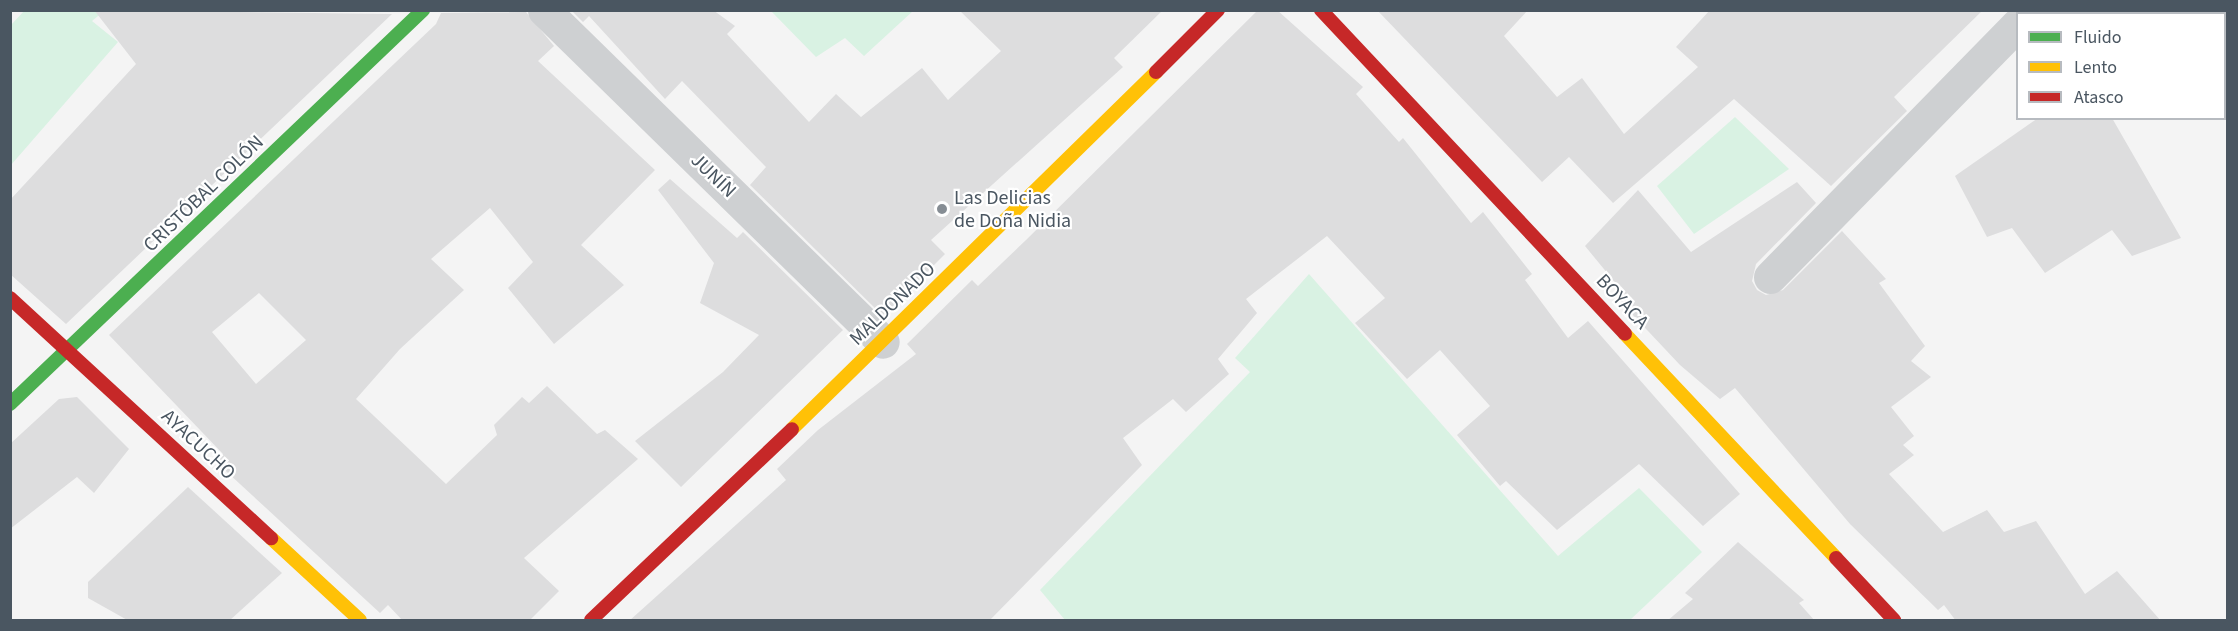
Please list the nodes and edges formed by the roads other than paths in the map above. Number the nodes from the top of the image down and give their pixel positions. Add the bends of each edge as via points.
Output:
1 (423, 10) edge
2 (544, 10) edge
3 (1218, 10) edge
4 (1321, 10) edge
5 (2016, 26) edge
6 (1770, 277) dead end
7 (10, 297) edge
8 (883, 342) junction
9 (68, 352) junction
10 (10, 404) edge
11 (360, 621) edge
12 (591, 621) edge
13 (1894, 621) edge

1 - 9 street, CRISTÓBAL COLÓN
2 - 8 street, JUNÍN
3 - 8 street, MALDONADO
4 - 13 street, BOYACA
5 - 6 street
7 - 9 street, AYACUCHO
8 - 12 street, MALDONADO
9 - 10 street, CRISTÓBAL COLÓN
9 - 11 street, AYACUCHO

